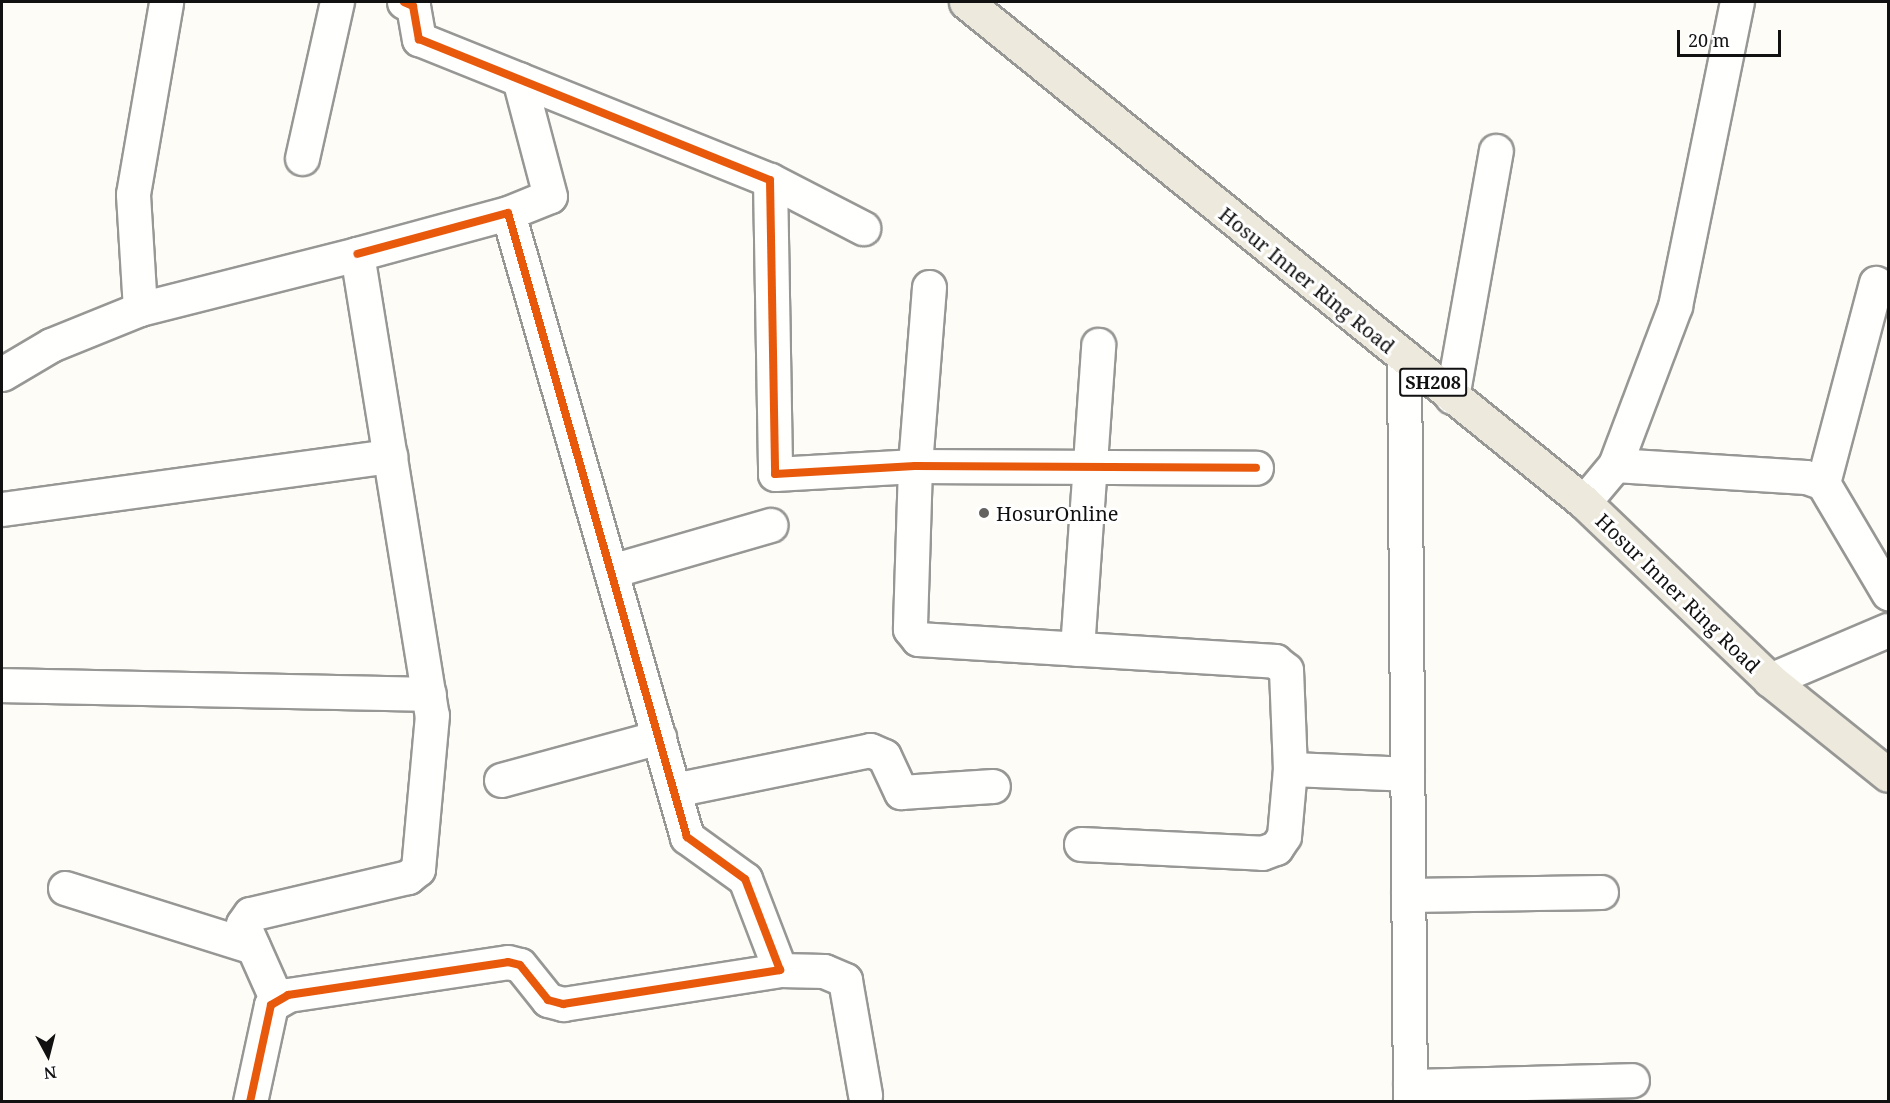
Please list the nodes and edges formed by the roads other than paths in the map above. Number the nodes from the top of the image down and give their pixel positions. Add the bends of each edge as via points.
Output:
1 (166, 2) edge
2 (336, 2) edge
3 (404, 2) edge
4 (966, 2) edge
5 (1737, 2) edge
6 (519, 79) junction
7 (1496, 151) dead end
8 (302, 158) dead end
9 (770, 180) junction
10 (508, 213) junction
11 (864, 228) dead end
12 (357, 254) junction
13 (1876, 283) dead end
14 (929, 287) dead end
15 (140, 309) junction
16 (1098, 345) dead end
17 (1404, 359) junction
18 (2, 374) edge
19 (1452, 397) junction
20 (390, 456) junction
21 (1615, 465) junction
22 (915, 466) junction
23 (1088, 466) junction
24 (1256, 468) dead end
25 (1823, 483) junction
26 (1584, 502) junction
27 (2, 509) edge
28 (770, 525) dead end
29 (610, 571) junction
30 (1888, 593) edge
31 (1888, 630) edge
32 (1077, 649) junction
33 (1770, 680) junction
34 (2, 685) edge
35 (429, 694) junction
36 (658, 737) junction
37 (1290, 769) junction
38 (1407, 774) junction
39 (1888, 775) edge
40 (501, 780) dead end
41 (993, 786) dead end
42 (674, 790) junction
43 (1081, 844) dead end
44 (65, 888) dead end
45 (1601, 892) dead end
46 (1408, 895) junction
47 (253, 947) junction
48 (780, 970) junction
49 (276, 998) junction
50 (1632, 1080) dead end
51 (1410, 1094) edge
52 (865, 1095) dead end
53 (250, 1101) edge

1 - 15 street via 133,194
2 - 8 street
3 - 6 street via 413,6 419,39
4 - 17 main road, Hosur Inner Ring Road / SH208
5 - 21 street via 1675,306
6 - 9 street
6 - 10 street via 550,196
7 - 19 street
9 - 11 street
9 - 22 street via 775,474
10 - 12 street
10 - 29 street
12 - 15 street
12 - 20 street
13 - 25 street
14 - 22 street
15 - 18 street via 51,345
16 - 23 street
17 - 19 main road, Hosur Inner Ring Road / SH208
17 - 38 street
19 - 26 main road, Hosur Inner Ring Road / SH208
20 - 27 street
20 - 35 street
21 - 25 street via 1806,477
21 - 26 street
22 - 23 street
22 - 32 street via 910,629 918,639
23 - 24 street
23 - 32 street
25 - 30 street
26 - 33 main road, Hosur Inner Ring Road / SH208
28 - 29 street
29 - 36 street
31 - 33 street
32 - 37 street via 1282,663
33 - 39 main road, Hosur Inner Ring Road / SH208
34 - 35 street
35 - 47 street via 432,715 418,869 408,877 250,914 243,924
36 - 40 street
36 - 42 street
37 - 38 street
37 - 43 street via 1284,836 1276,848 1262,853
38 - 46 street
41 - 42 street via 901,792 884,756 870,750
42 - 48 street via 687,837 745,879
44 - 47 street
45 - 46 street
46 - 51 street
47 - 49 street
48 - 49 street via 563,1004 548,1000 520,965 508,962
48 - 52 street via 824,970 845,980
49 - 53 street
50 - 51 street

